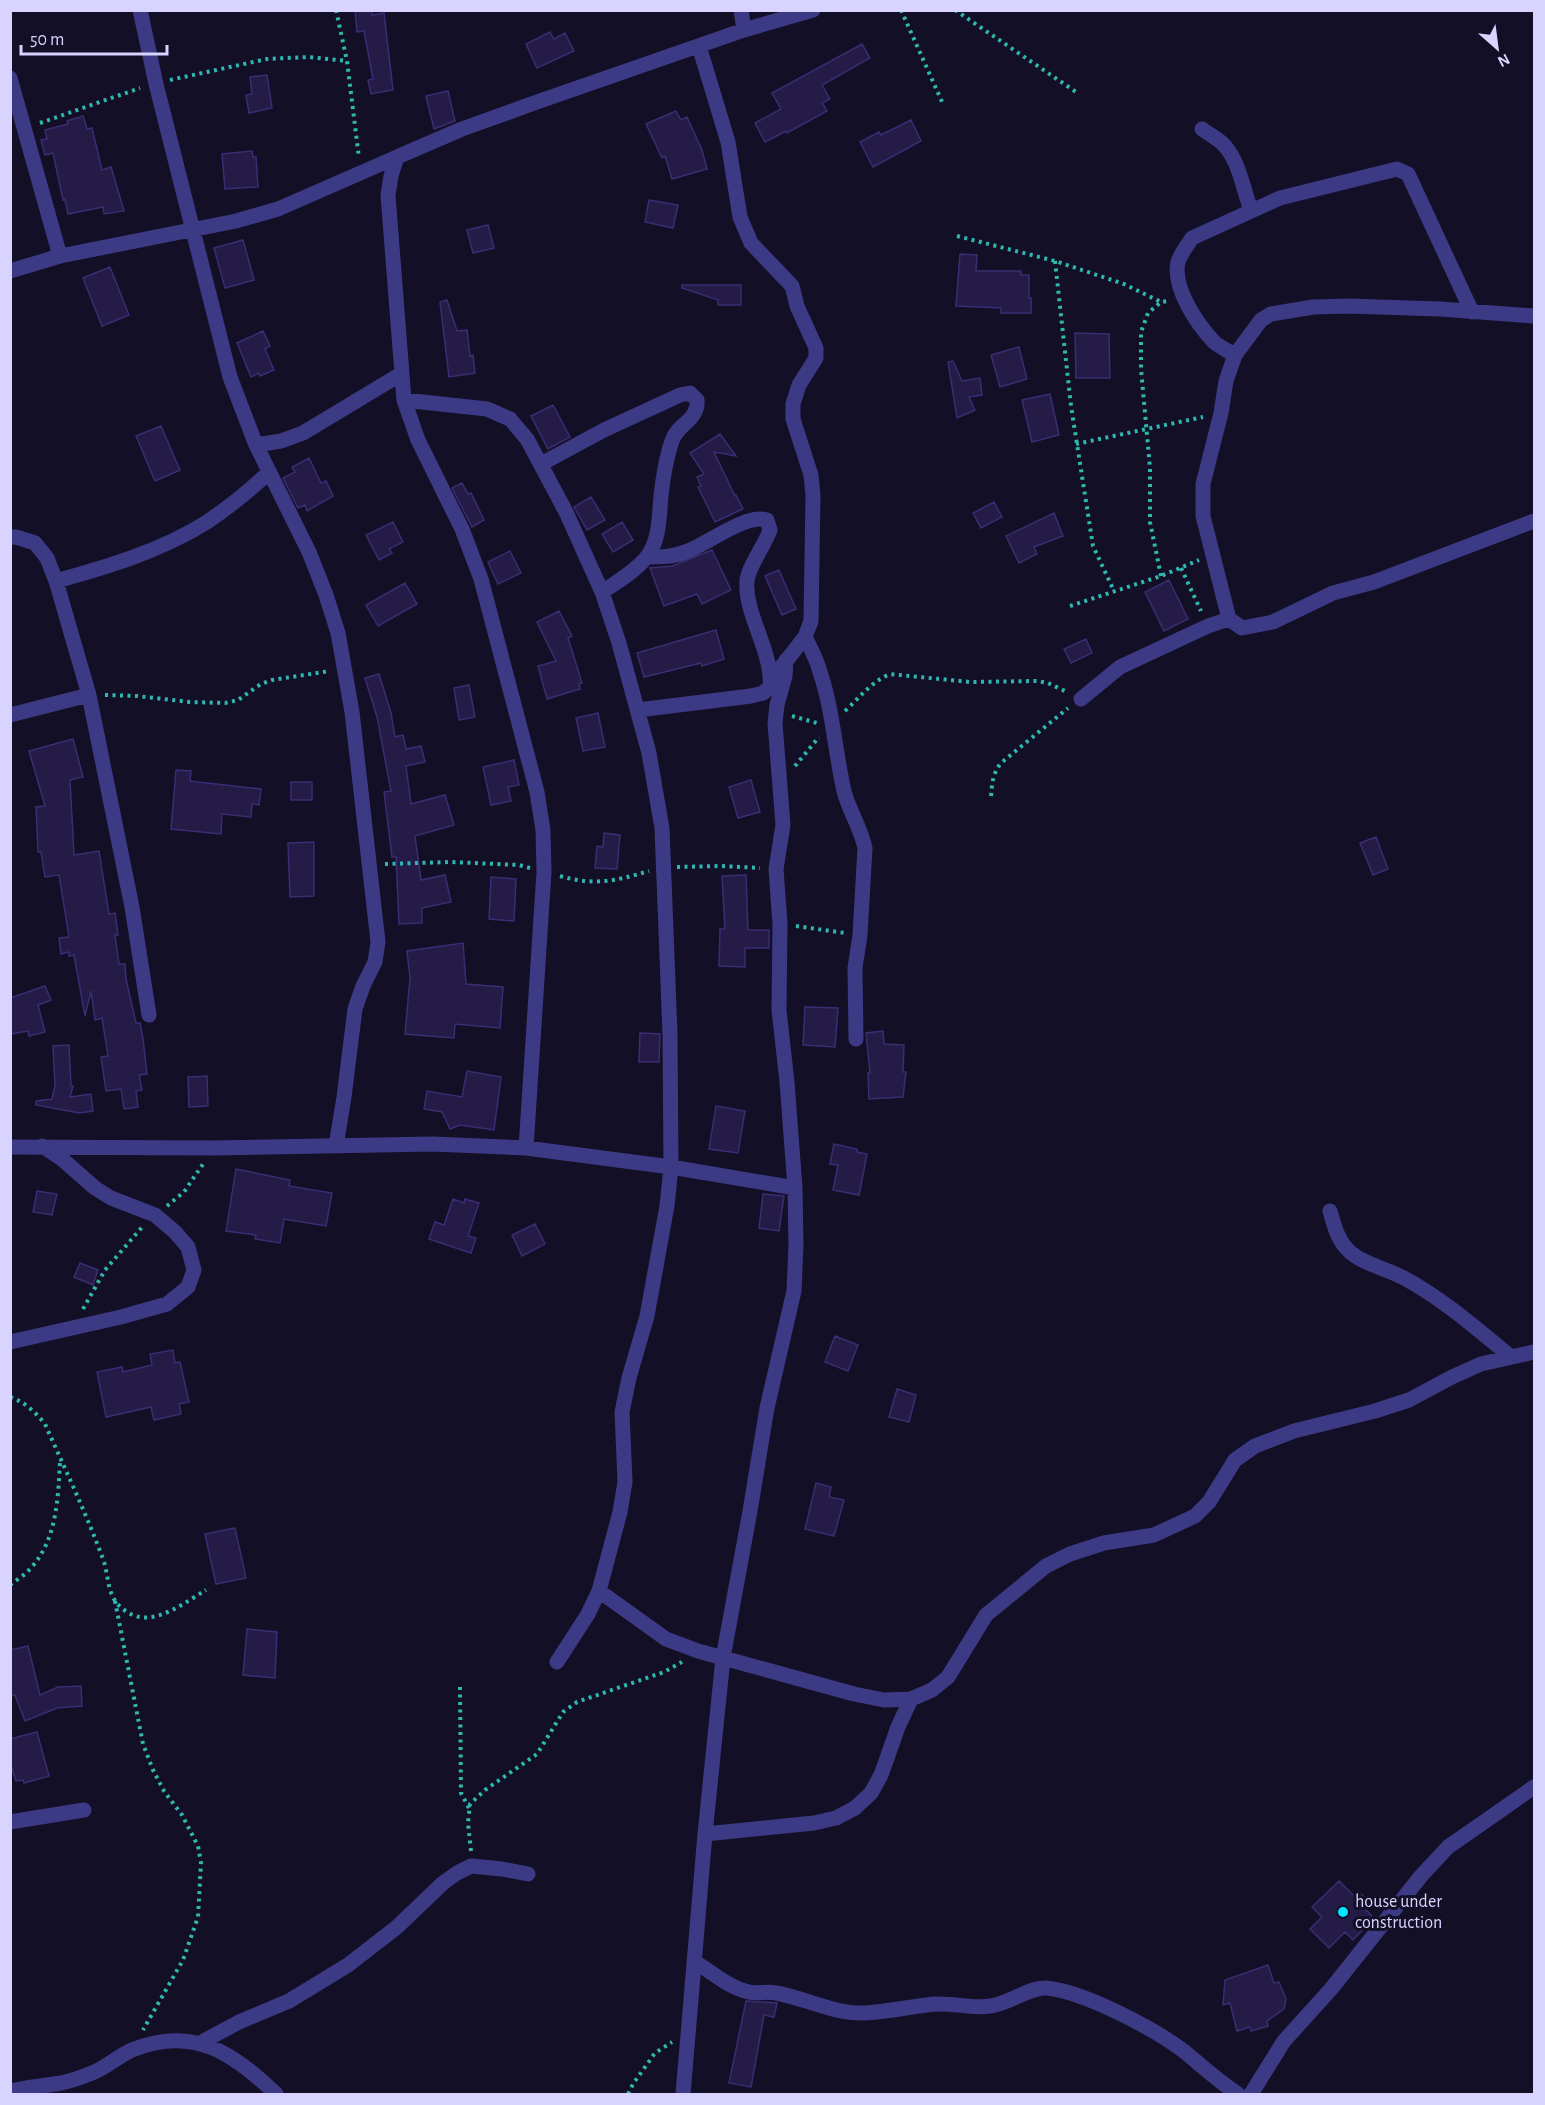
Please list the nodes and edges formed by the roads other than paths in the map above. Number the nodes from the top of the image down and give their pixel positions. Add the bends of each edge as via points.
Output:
1 (140, 10) edge
2 (741, 10) edge
3 (813, 10) edge
4 (744, 30) junction
5 (699, 46) junction
6 (10, 78) edge
7 (1202, 129) dead end
8 (397, 157) junction
9 (1251, 210) junction
10 (193, 229) junction
11 (60, 256) junction
12 (10, 271) edge
13 (1472, 312) junction
14 (1534, 316) edge
15 (1234, 355) junction
16 (401, 374) junction
17 (404, 400) junction
18 (256, 445) junction
19 (541, 464) junction
20 (268, 473) junction
21 (1534, 521) edge
22 (10, 537) edge
23 (647, 557) junction
24 (56, 581) junction
25 (602, 592) junction
26 (1229, 619) junction
27 (806, 637) junction
28 (786, 660) junction
29 (771, 680) junction
30 (89, 695) junction
31 (1081, 699) road end
32 (638, 710) junction
33 (10, 715) edge
34 (149, 1016) dead end
35 (856, 1039) dead end
36 (42, 1146) junction
37 (336, 1146) junction
38 (10, 1147) edge
39 (526, 1148) junction
40 (671, 1167) junction
41 (795, 1188) junction
42 (1329, 1211) dead end
43 (10, 1342) edge
44 (1534, 1352) edge
45 (1511, 1357) junction
46 (598, 1591) junction
47 (723, 1658) junction
48 (557, 1662) dead end
49 (910, 1699) junction
50 (1534, 1787) edge
51 (84, 1810) dead end
52 (10, 1822) edge
53 (705, 1834) junction
54 (528, 1874) dead end
55 (694, 1961) junction
56 (200, 2043) junction
57 (10, 2091) edge
58 (276, 2094) edge
59 (683, 2094) edge
60 (1238, 2094) edge
61 (1251, 2094) edge

1 - 10 street
2 - 4 street
3 - 4 street
4 - 5 street
5 - 8 street via 484,121
5 - 27 street via 728,142 744,229 751,243 792,286 816,348 816,358 799,385 793,404 793,419 811,475 813,495 812,604
6 - 11 street
7 - 9 street via 1230,153
8 - 10 street via 278,209
8 - 16 street via 388,195
9 - 13 street via 1297,193 1397,169 1408,174
9 - 15 street via 1192,238 1178,264 1178,279 1193,314 1216,344
10 - 11 street
10 - 18 street via 230,377
11 - 12 street
13 - 14 street
13 - 15 street via 1349,306 1271,314 1261,320
15 - 26 street via 1203,483 1203,516
16 - 17 street
16 - 18 street via 303,434
17 - 19 street via 487,409 510,418
17 - 39 street via 417,440 462,529 481,579 537,792 544,872
18 - 20 street
19 - 23 street via 604,430 680,394 690,393 698,407 672,438 656,539
19 - 25 street
20 - 24 street via 204,523 109,566
20 - 37 street via 309,552 338,633 378,942 375,962 355,1009
21 - 26 street via 1374,582 1333,593 1273,622 1242,628
22 - 24 street via 35,543 47,558
23 - 25 street
23 - 29 street via 683,553 742,524 760,518 767,520 770,530 747,581
24 - 30 street
25 - 32 street
26 - 31 street via 1120,668
27 - 28 street
27 - 35 street via 820,672 849,810 865,848 855,968
28 - 29 street
28 - 41 street via 775,723 783,825 776,869 779,1010
29 - 32 street via 763,693
30 - 33 street
30 - 34 street via 130,896
32 - 40 street via 662,828
36 - 37 street
36 - 38 street
36 - 43 street via 111,1198 155,1215 188,1247 194,1270 188,1287 166,1304
37 - 39 street via 434,1144
39 - 40 street
40 - 41 street
40 - 46 street via 647,1316 622,1412 625,1482 620,1512
41 - 47 street via 794,1291 766,1408
42 - 45 street via 1336,1233 1347,1249 1436,1299
44 - 45 street
45 - 49 street via 1481,1364 1409,1400 1294,1431 1255,1446 1235,1460 1209,1502 1195,1516 1154,1535 1104,1543 1046,1566 986,1615 948,1677 932,1690
46 - 47 street via 666,1639
46 - 48 street
47 - 49 street via 874,1698
47 - 53 street
49 - 53 street via 881,1775 871,1793 855,1808 814,1823
50 - 61 street via 1448,1847 1421,1876 1284,2041
51 - 52 street
53 - 55 street
54 - 56 street via 471,1866 443,1882 397,1927 348,1965 289,2001
55 - 59 street
55 - 60 street via 749,1992 774,1992 862,2013 937,2004 990,2007 1046,1988 1100,2005 1153,2031
56 - 57 street via 169,2041 130,2051 94,2072 62,2083
56 - 58 street via 217,2049 255,2074

